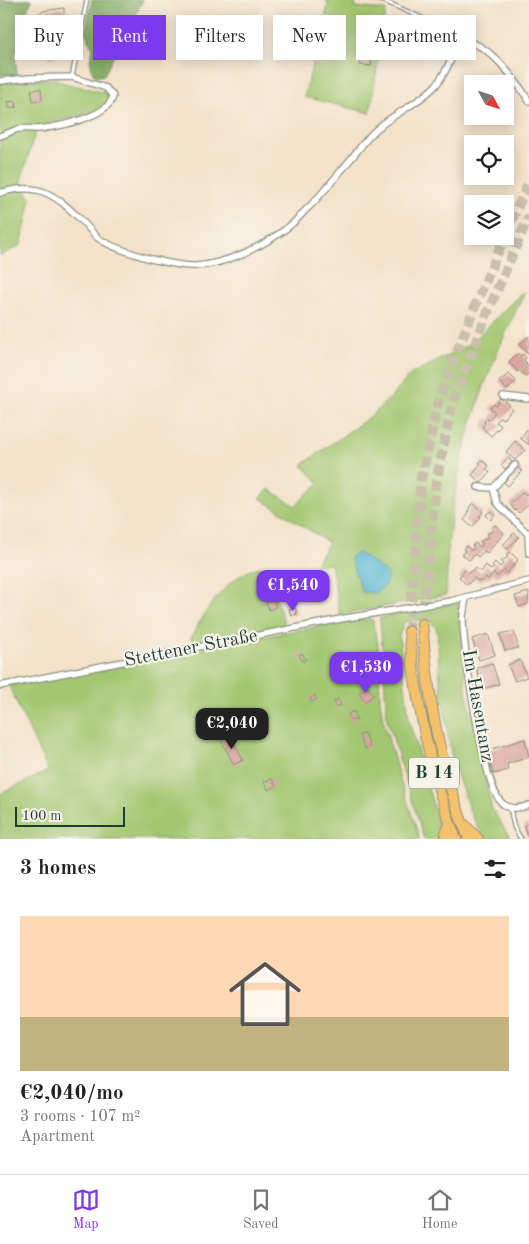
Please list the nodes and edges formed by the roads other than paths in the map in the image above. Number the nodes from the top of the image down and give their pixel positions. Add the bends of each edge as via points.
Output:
1 (87, 0) edge
2 (377, 0) edge
3 (415, 15) edge
4 (476, 44) edge
5 (450, 60) edge
6 (72, 77) junction
7 (0, 81) edge
8 (529, 102) edge
9 (0, 136) edge
10 (0, 193) edge
11 (504, 396) dead end
12 (529, 399) edge
13 (515, 466) dead end
14 (478, 487) dead end
15 (493, 488) junction
16 (528, 533) edge
17 (529, 553) edge
18 (529, 581) edge
19 (466, 597) junction
20 (422, 624) tunnel mouth
21 (409, 631) tunnel mouth
22 (0, 686) edge
23 (529, 805) edge
24 (510, 808) junction
25 (450, 824) junction
26 (474, 838) edge
27 (446, 839) edge
28 (456, 839) edge
29 (521, 839) edge

1 - 6 lane
2 - 3 lane
4 - 8 street via 505,68
5 - 10 street via 436,85 382,124 292,224 232,258 194,266 132,254 99,239 52,195 36,188
6 - 7 street
6 - 9 street via 110,90 114,96 110,105 94,115 67,123 39,129 18,129
11 - 12 street
13 - 15 street
14 - 15 street
15 - 16 street via 497,503
16 - 17 street
18 - 19 street, Stettener Straße
19 - 22 street, Stettener Straße
19 - 24 street, Im Hasentanz via 463,617 465,641 484,759 500,802
20 - 26 highway, B 14 via 433,717 462,823
21 - 25 highway, B 14 via 421,720
23 - 24 street
24 - 29 lane, Im Hasentanz via 514,827
25 - 27 highway
25 - 28 highway, B 14

